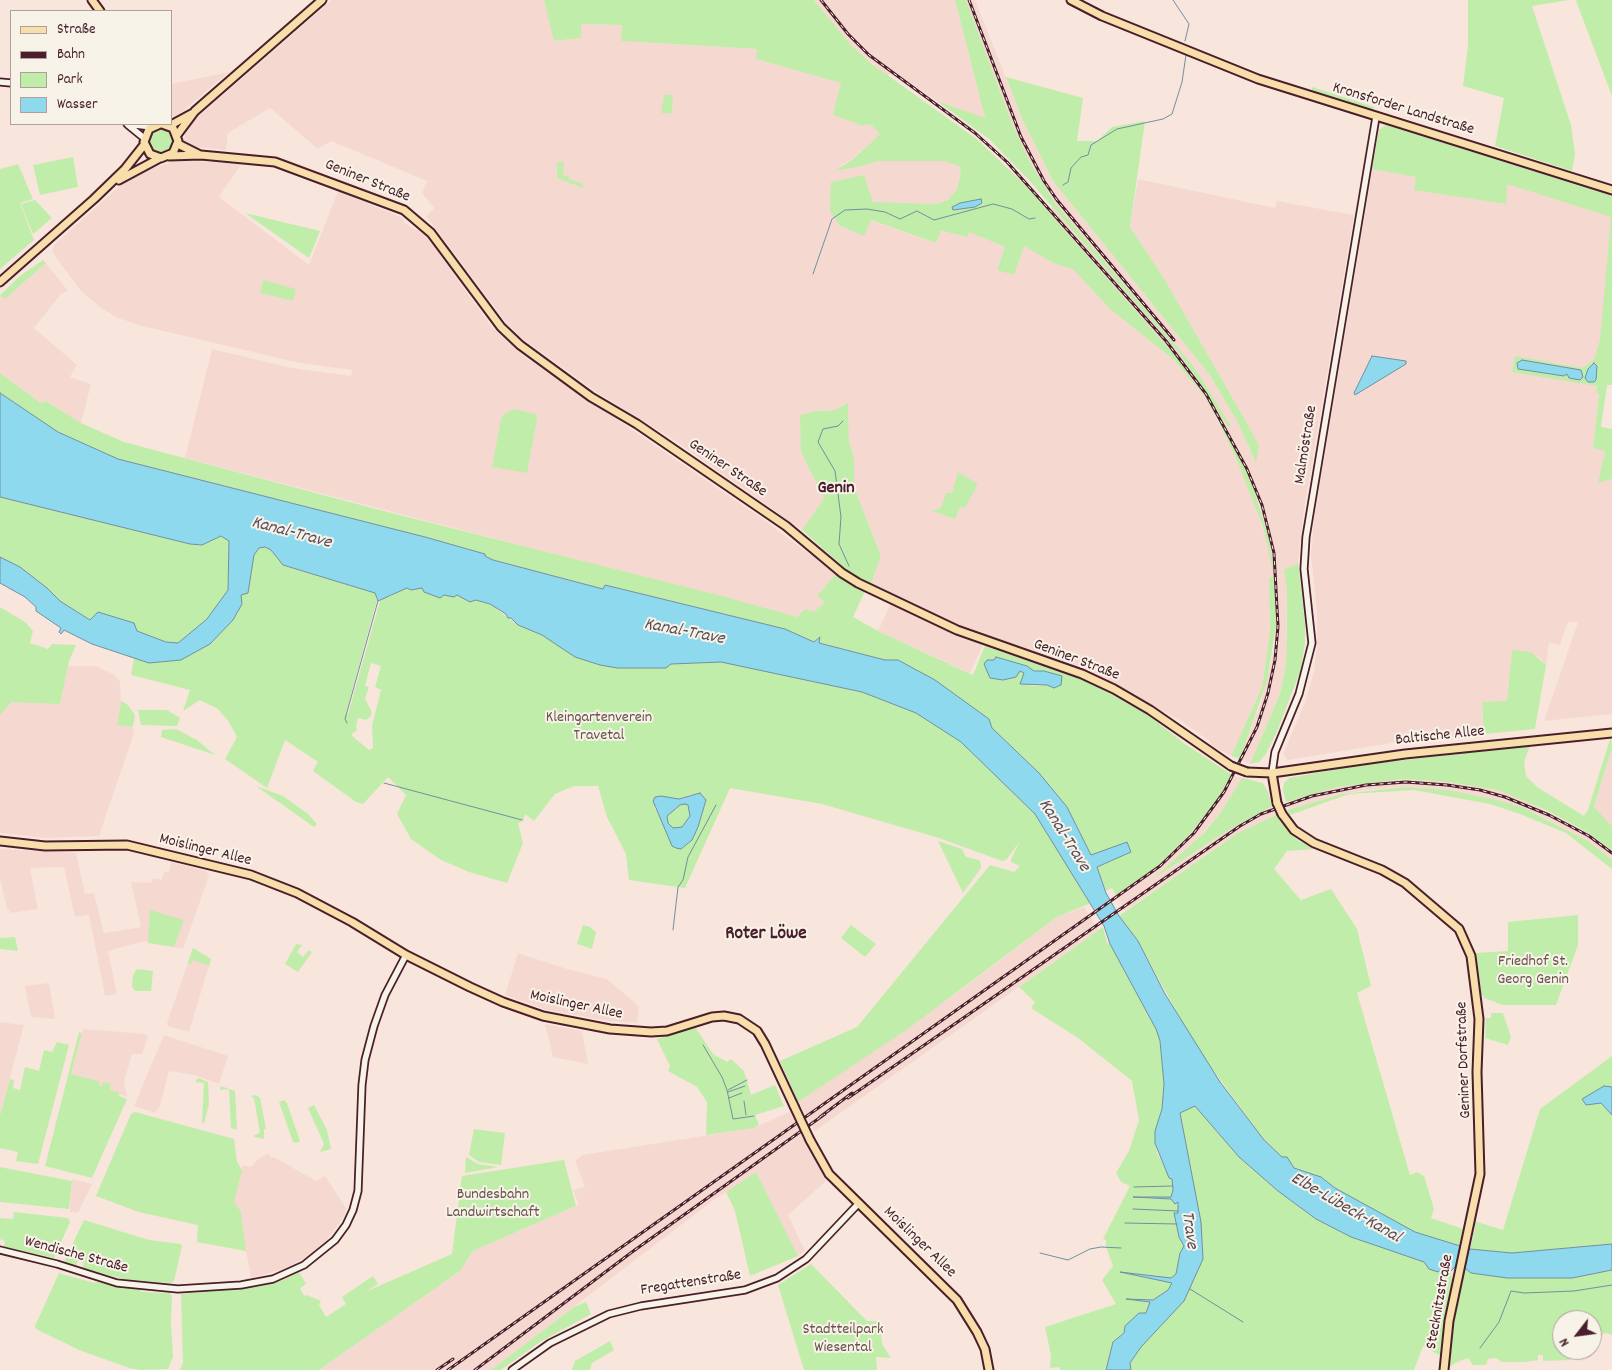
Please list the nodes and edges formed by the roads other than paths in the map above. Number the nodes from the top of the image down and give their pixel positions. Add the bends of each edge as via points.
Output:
1 (322, 0) edge
2 (1071, 0) edge
3 (195, 111) junction
4 (1376, 117) junction
5 (172, 121) edge
6 (129, 125) edge
7 (129, 125) edge
8 (162, 125) edge
9 (165, 125) edge
10 (146, 132) edge
11 (177, 135) junction
12 (178, 144) junction
13 (201, 155) junction
14 (169, 156) junction
15 (161, 158) junction
16 (1612, 190) edge
17 (94, 198) junction
18 (0, 282) edge
19 (1612, 733) edge
20 (1272, 773) junction
21 (0, 841) edge
22 (406, 955) junction
23 (859, 1203) junction
24 (1466, 1239) joint
25 (0, 1250) edge
26 (512, 1370) edge
27 (990, 1370) edge
28 (1444, 1370) edge

1 - 3 main road
2 - 4 main road, Kronsforder Landstraße via 1102,16 1258,79
3 - 5 main road
3 - 11 main road
4 - 16 main road, Kronsforder Landstraße
4 - 20 street, Malmöstraße via 1306,537 1304,568 1312,643 1299,694 1275,752
6 - 10 street
7 - 10 street
8 - 10 main road
9 - 11 main road
10 - 15 main road via 150,154
10 - 17 main road via 125,169
11 - 12 main road
12 - 13 main road, Geniner Straße
12 - 14 main road
13 - 14 main road, Geniner Straße
13 - 20 main road, Geniner Straße, bridge via 275,162 404,210 431,234 496,321 520,345 583,391 786,526 842,573 866,588 957,630 1082,674 1114,689 1232,766 1247,772
14 - 15 main road
15 - 17 main road via 129,173
17 - 18 main road
19 - 20 main road, Baltische Allee via 1405,754
20 - 24 main road, Geniner Dorfstraße, bridge via 1277,803 1294,830 1314,843 1382,870 1405,883 1449,918 1466,942 1472,959 1480,1019 1477,1072 1481,1158
21 - 22 main road, Moislinger Allee via 45,846 127,845 248,874 297,893
22 - 23 main road, Moislinger Allee, bridge via 503,1002 543,1016 597,1027 651,1032 712,1017 739,1019 757,1031 765,1044 828,1174
22 - 25 street, Wendische Straße via 391,981 374,1026 362,1079 358,1191 350,1218 335,1240 321,1252 286,1275 241,1284 178,1289 117,1283
23 - 26 street, Fregattenstraße via 806,1259 777,1278 745,1290 609,1314 550,1343
23 - 27 main road, Moislinger Allee via 957,1300 977,1332
24 - 28 main road, Stecknitzstraße via 1449,1321

